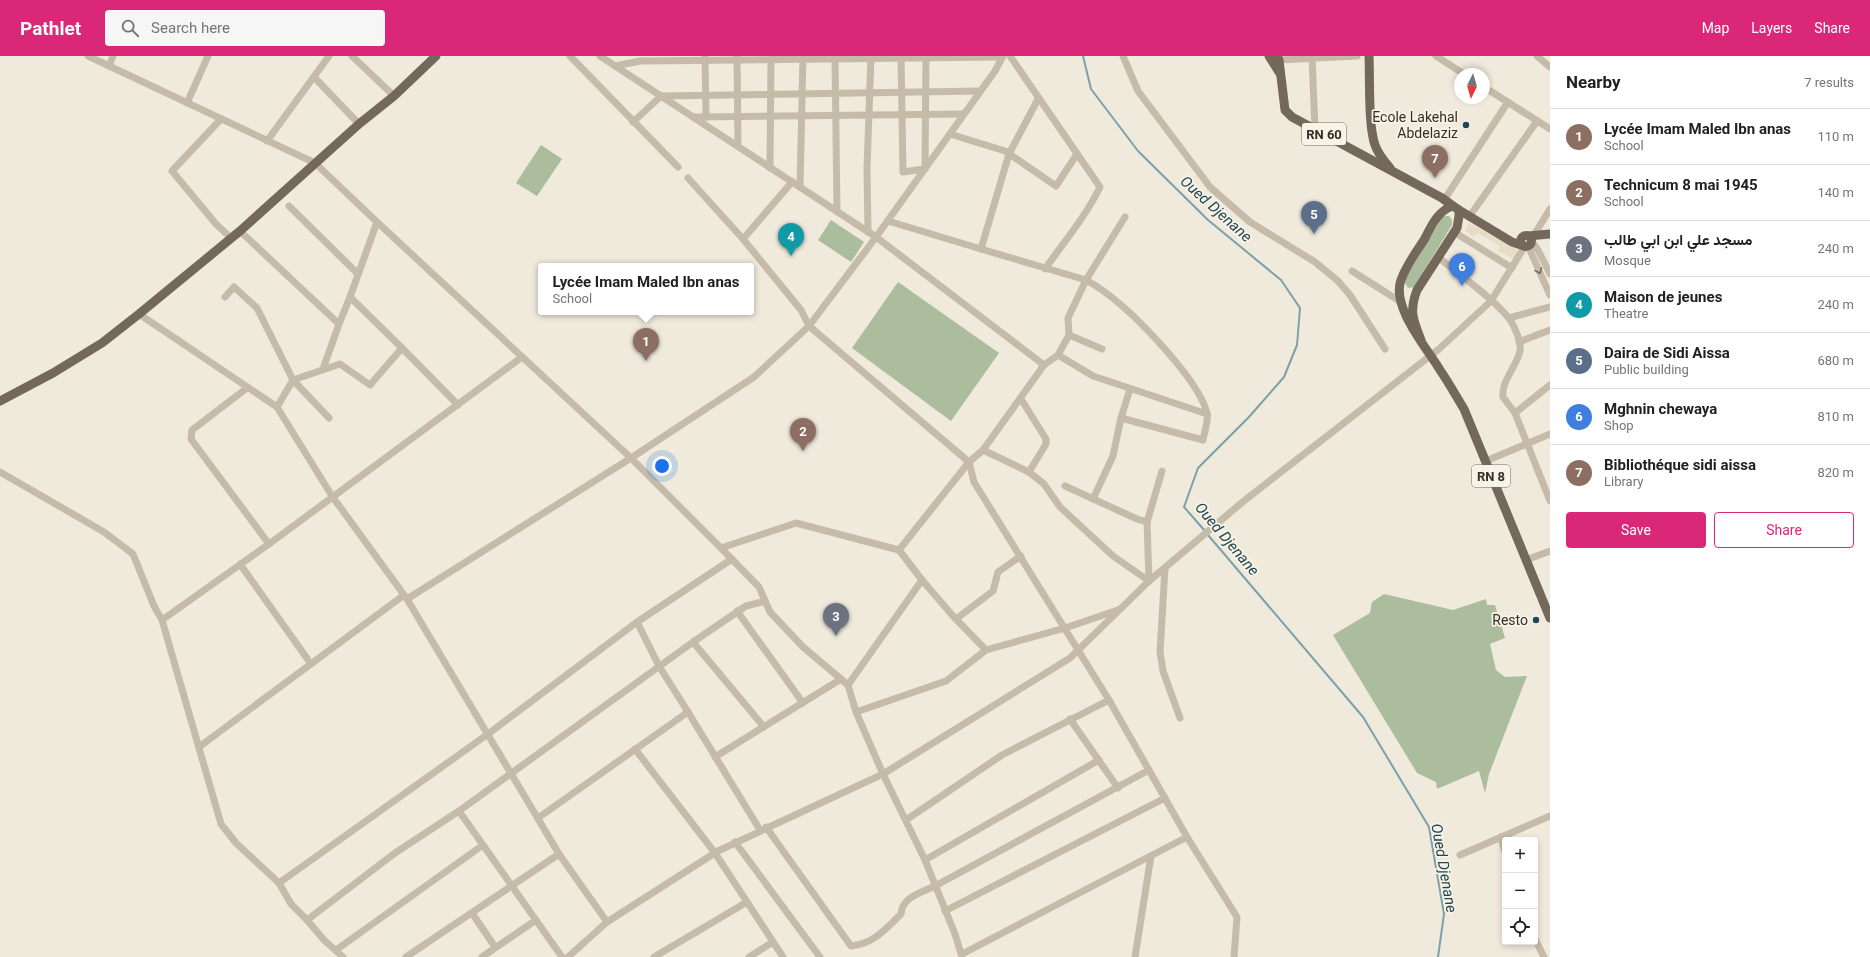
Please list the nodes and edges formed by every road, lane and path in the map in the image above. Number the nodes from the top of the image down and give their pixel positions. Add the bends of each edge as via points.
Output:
1 (88, 56) edge
2 (113, 56) edge
3 (208, 56) edge
4 (329, 56) edge
5 (352, 56) edge
6 (436, 56) edge
7 (570, 56) edge
8 (600, 56) edge
9 (975, 56) edge
10 (1005, 56) edge
11 (1123, 56) edge
12 (1269, 56) edge
13 (1356, 56) edge
14 (1369, 56) edge
15 (1436, 56) edge
16 (1537, 56) edge
17 (803, 57) edge
18 (835, 57) edge
19 (871, 57) edge
20 (901, 57) edge
21 (926, 57) edge
22 (1278, 57) edge
23 (705, 58) edge
24 (737, 58) edge
25 (770, 58) edge
26 (1312, 58) edge
27 (108, 66) junction
28 (615, 66) junction
29 (1550, 67) edge
30 (1455, 68) edge
31 (314, 77) junction
32 (1282, 77) junction
33 (980, 91) junction
34 (1490, 91) edge
35 (870, 92) junction
36 (901, 92) junction
37 (925, 92) junction
38 (802, 93) junction
39 (835, 93) junction
40 (705, 94) junction
41 (737, 94) junction
42 (770, 94) junction
43 (394, 96) junction
44 (661, 96) junction
45 (1038, 99) junction
46 (1508, 102) junction
47 (187, 103) junction
48 (901, 113) junction
49 (835, 114) junction
50 (870, 114) junction
51 (925, 114) junction
52 (964, 114) junction
53 (770, 115) junction
54 (802, 115) junction
55 (737, 116) junction
56 (693, 117) junction
57 (706, 117) junction
58 (221, 119) junction
59 (1537, 121) junction
60 (633, 122) junction
61 (359, 124) junction
62 (1315, 129) junction
63 (1550, 129) edge
64 (950, 134) junction
65 (267, 141) junction
66 (738, 146) junction
67 (1009, 154) junction
68 (1077, 154) junction
69 (315, 163) junction
70 (678, 167) dead end
71 (770, 168) junction
72 (925, 169) junction
73 (1394, 172) junction
74 (688, 178) dead end
75 (792, 182) junction
76 (800, 187) junction
77 (1430, 192) junction
78 (1444, 200) junction
79 (289, 206) dead end
80 (1456, 208) junction
81 (1550, 209) edge
82 (837, 212) junction
83 (1438, 216) junction
84 (1124, 217) dead end
85 (1469, 217) junction
86 (888, 221) junction
87 (377, 222) junction
88 (1486, 226) junction
89 (1455, 230) junction
90 (240, 231) junction
91 (868, 232) junction
92 (876, 237) junction
93 (231, 238) junction
94 (743, 240) junction
95 (1533, 240) edge
96 (981, 249) junction
97 (1438, 257) junction
98 (1512, 268) junction
99 (1045, 269) junction
100 (1352, 271) dead end
101 (358, 274) junction
102 (1550, 274) edge
103 (1086, 280) junction
104 (1400, 280) junction
105 (1417, 290) junction
106 (1550, 295) edge
107 (225, 297) dead end
108 (350, 297) junction
109 (1491, 300) junction
110 (1402, 302) junction
111 (1550, 306) edge
112 (139, 314) junction
113 (1509, 318) junction
114 (339, 324) junction
115 (809, 326) junction
116 (1550, 330) edge
117 (1069, 335) junction
118 (1421, 340) junction
119 (1519, 342) junction
120 (402, 348) junction
121 (1102, 349) dead end
122 (1385, 349) dead end
123 (1058, 355) junction
124 (1431, 356) junction
125 (522, 357) junction
126 (1044, 365) junction
127 (323, 369) junction
128 (293, 380) junction
129 (1550, 385) edge
130 (247, 388) junction
131 (1130, 389) junction
132 (2, 398) edge
133 (1021, 399) junction
134 (458, 405) junction
135 (277, 407) junction
136 (1515, 413) junction
137 (1208, 414) junction
138 (329, 418) dead end
139 (1121, 418) junction
140 (1550, 434) edge
141 (1527, 443) junction
142 (983, 450) junction
143 (631, 458) junction
144 (969, 462) junction
145 (1486, 462) junction
146 (1162, 471) dead end
147 (0, 472) edge
148 (1028, 472) junction
149 (1065, 486) dead end
150 (332, 496) junction
151 (1093, 499) junction
152 (1550, 501) edge
153 (1147, 522) junction
154 (269, 544) junction
155 (721, 548) junction
156 (899, 550) junction
157 (1550, 551) edge
158 (1021, 556) junction
159 (732, 559) junction
160 (1526, 560) junction
161 (240, 564) junction
162 (1165, 568) junction
163 (922, 580) junction
164 (1149, 581) junction
165 (406, 597) junction
166 (765, 601) junction
167 (1120, 609) junction
168 (737, 611) junction
169 (1550, 618) edge
170 (956, 619) junction
171 (162, 620) junction
172 (637, 622) junction
173 (1065, 628) junction
174 (693, 642) junction
175 (986, 650) junction
176 (1078, 650) junction
177 (311, 664) junction
178 (659, 666) junction
179 (841, 679) junction
180 (848, 685) junction
181 (1110, 700) junction
182 (803, 703) junction
183 (688, 712) junction
184 (856, 712) junction
185 (1070, 718) junction
186 (1180, 718) dead end
187 (764, 727) junction
188 (488, 734) junction
189 (199, 747) junction
190 (635, 749) junction
191 (715, 757) junction
192 (1098, 760) junction
193 (1149, 770) junction
194 (511, 774) junction
195 (883, 774) junction
196 (1118, 788) junction
197 (1165, 798) junction
198 (459, 812) junction
199 (1550, 816) edge
200 (538, 818) junction
201 (906, 820) junction
202 (763, 828) junction
203 (1187, 837) junction
204 (1501, 837) junction
205 (1502, 841) edge
206 (735, 842) junction
207 (483, 845) junction
208 (715, 853) junction
209 (559, 854) junction
210 (1460, 855) dead end
211 (1151, 856) junction
212 (925, 860) junction
213 (278, 883) junction
214 (512, 885) junction
215 (935, 886) junction
216 (747, 902) junction
217 (945, 911) junction
218 (472, 913) junction
219 (307, 920) junction
220 (536, 920) junction
221 (606, 922) junction
222 (773, 942) junction
223 (1538, 945) edge
224 (495, 947) junction
225 (336, 950) junction
226 (571, 956) edge
227 (962, 956) edge
228 (343, 957) edge
229 (406, 957) edge
230 (482, 957) edge
231 (562, 957) edge
232 (654, 957) edge
233 (749, 957) edge
234 (783, 957) edge
235 (820, 957) edge
236 (1136, 957) edge
237 (1234, 957) edge
238 (1544, 957) edge

1 - 27 street
2 - 27 street
3 - 47 street
4 - 31 street
5 - 43 street
6 - 43 main road
7 - 60 street
8 - 28 street
9 - 10 street
9 - 21 street
10 - 33 street
10 - 45 street
11 - 122 street via 1138,91 1210,187 1250,222 1315,262 1338,281
12 - 32 main road, RN 60
13 - 26 street
14 - 73 main road via 1374,144
15 - 30 street
16 - 29 street
17 - 18 street
17 - 25 street
17 - 38 street
18 - 19 street
18 - 39 street
19 - 20 street
19 - 35 street
20 - 21 street
20 - 36 street
21 - 37 street
22 - 26 street
22 - 32 main road
23 - 24 street
23 - 28 street via 640,61
23 - 40 street
24 - 25 street
24 - 41 street
25 - 42 street
26 - 62 street
27 - 47 street
28 - 44 street
31 - 61 street
31 - 65 street
32 - 62 main road, RN 60 via 1285,110 1292,117
33 - 37 street
33 - 52 street
34 - 46 street
35 - 36 street
35 - 39 street
35 - 50 street
36 - 37 street
36 - 48 street
37 - 51 street
38 - 39 street
38 - 42 street
38 - 54 street
39 - 49 street
40 - 41 street
40 - 44 street
40 - 57 street
41 - 42 street
41 - 55 street
42 - 53 street
43 - 61 main road
44 - 56 street
44 - 60 street
45 - 67 street
45 - 68 street
46 - 59 street
46 - 78 street
47 - 58 street
48 - 50 street
48 - 51 street
48 - 72 street via 903,172
49 - 50 street
49 - 54 street
49 - 82 street
50 - 91 street via 867,168
51 - 52 street
51 - 72 street
52 - 64 street
53 - 54 street
53 - 55 street
53 - 71 street
54 - 76 street
55 - 57 street
55 - 66 street
56 - 57 street
56 - 66 street
58 - 65 street
58 - 93 street via 172,171 216,224
59 - 63 street
59 - 85 street
60 - 70 street
61 - 69 main road
62 - 73 main road, RN 60
64 - 67 street
64 - 72 street
65 - 69 street
66 - 71 street
67 - 68 street via 1056,186
67 - 96 street
68 - 99 street via 1100,187 1090,208
69 - 87 street
69 - 90 main road
71 - 75 street
72 - 86 street
73 - 77 main road
74 - 94 street
75 - 76 street
75 - 94 street
76 - 82 street
77 - 78 main road
77 - 83 main road via 1436,200
78 - 80 main road
79 - 101 street
80 - 83 main road via 1446,208
80 - 85 main road
80 - 89 main road via 1459,216
81 - 95 street
82 - 91 street
83 - 104 main road
84 - 103 street
85 - 88 main road
86 - 92 street
86 - 96 street
87 - 101 street
87 - 125 street
88 - 89 main road via 1468,221 1463,222
88 - 95 main road via 1512,242
89 - 97 main road
89 - 98 street
90 - 93 main road
90 - 114 street
91 - 92 street
92 - 115 street
92 - 126 street
93 - 112 main road
94 - 115 street via 801,310
95 - 98 street
95 - 102 street
95 -> 106 street
96 - 99 street
97 - 105 main road
97 - 109 street
98 - 109 street
99 - 103 street
100 - 110 street
101 - 108 street
103 - 117 street via 1068,318
103 - 137 street via 1107,293 1151,334 1186,374
104 - 105 main road via 1406,290
104 - 110 main road, RN 8
105 - 118 main road, RN 8 via 1412,301 1412,314
107 - 128 street via 234,286 257,308
108 - 114 street
108 - 120 street
109 - 113 street
109 - 124 street
110 - 118 main road, RN 8 via 1407,318
111 - 113 street
112 - 130 street
112 - 132 main road via 102,343 53,373
113 - 119 street
114 - 127 street
115 - 143 street via 754,377
115 - 144 street
116 - 119 street
117 - 121 street
117 - 123 street
118 - 124 main road, RN 8
119 - 136 street via 1520,351 1502,393
120 - 127 street via 370,385 340,364
120 - 134 street
123 - 126 street
123 - 131 street via 1094,376
124 - 145 main road, RN 8 via 1464,409
124 - 162 street via 1336,428
125 - 134 street
125 - 143 street
126 - 133 street
127 - 128 street
128 - 135 street
128 - 138 street
129 - 136 street
130 - 135 street
130 - 154 street via 192,430 191,439
131 - 137 street
131 - 139 street
133 - 142 street
133 - 148 street via 1046,439 1046,444
134 - 150 street
135 - 150 street
136 - 141 street
137 - 139 street via 1203,440
139 - 151 street via 1113,456
140 - 141 street
141 - 145 street
141 - 152 street
142 - 144 street
142 - 148 street
143 - 155 street
143 - 165 street
144 - 156 street
144 - 158 street via 974,482
145 - 160 main road, RN 8
146 - 153 street
147 - 171 street via 104,532 133,554
148 - 164 street via 1044,484 1060,507 1113,556
149 - 151 street
150 - 154 street
150 - 165 street
151 - 153 street
153 - 164 street
154 - 161 street
155 - 156 street via 796,522
155 - 159 street
156 - 163 street
157 - 160 street
158 - 170 street via 998,572 993,591
158 - 173 street
159 - 166 street via 759,587
159 - 172 street
160 - 169 main road, RN 8
161 - 171 street
161 - 177 street
162 - 164 street
162 - 186 street via 1160,652 1163,671
163 - 170 street
163 - 180 street
164 - 167 street
165 - 177 street
165 - 188 street
166 - 168 street
166 - 179 street via 770,612 803,647
167 - 173 street
167 - 176 street
168 - 174 street
168 - 182 street
170 - 175 street
171 - 189 street
172 - 178 street
172 - 188 street
173 - 175 street
173 - 176 street
174 - 178 street
174 - 187 street
175 - 184 street via 946,681
176 - 181 street
176 - 195 street via 1070,658
177 - 189 street
178 - 183 street
178 - 194 street
179 - 180 street
179 - 182 street
180 - 184 street
181 - 185 street
181 - 193 street
182 - 187 street
183 - 190 street
183 - 191 street
184 - 195 street
185 - 192 street
185 - 201 street via 1002,755
187 - 191 street
188 - 194 street
188 - 213 street
189 - 213 street via 221,824 236,843
190 - 200 street
190 - 208 street
191 - 202 street
192 - 196 street
192 - 212 street
193 - 196 street
193 - 197 street
194 - 198 street
194 - 200 street
195 - 201 street
195 - 202 street
196 - 215 street
197 - 203 street
197 - 217 street
198 - 207 street
198 - 219 street via 395,853
199 - 204 street
200 - 209 street
201 - 212 street
202 - 206 street
202 - 215 street via 851,946 872,940 894,922 908,899
203 - 211 street
203 - 237 street via 1237,917
204 - 205 street
204 - 210 street
206 - 208 street
206 - 235 street
207 - 214 street
207 - 225 street
208 - 216 street
208 - 221 street
209 - 214 street
209 - 221 street
211 - 227 street
211 - 236 street
212 - 215 street
213 - 219 street via 291,904
214 - 218 street
214 - 220 street
215 - 217 street
216 - 222 street
216 - 232 street
217 - 227 street
218 - 224 street
218 - 229 street
219 - 225 street
220 - 224 street
220 - 231 street
221 - 226 street
222 - 233 street
222 - 234 street
223 - 238 street
224 - 230 street
225 - 228 street

